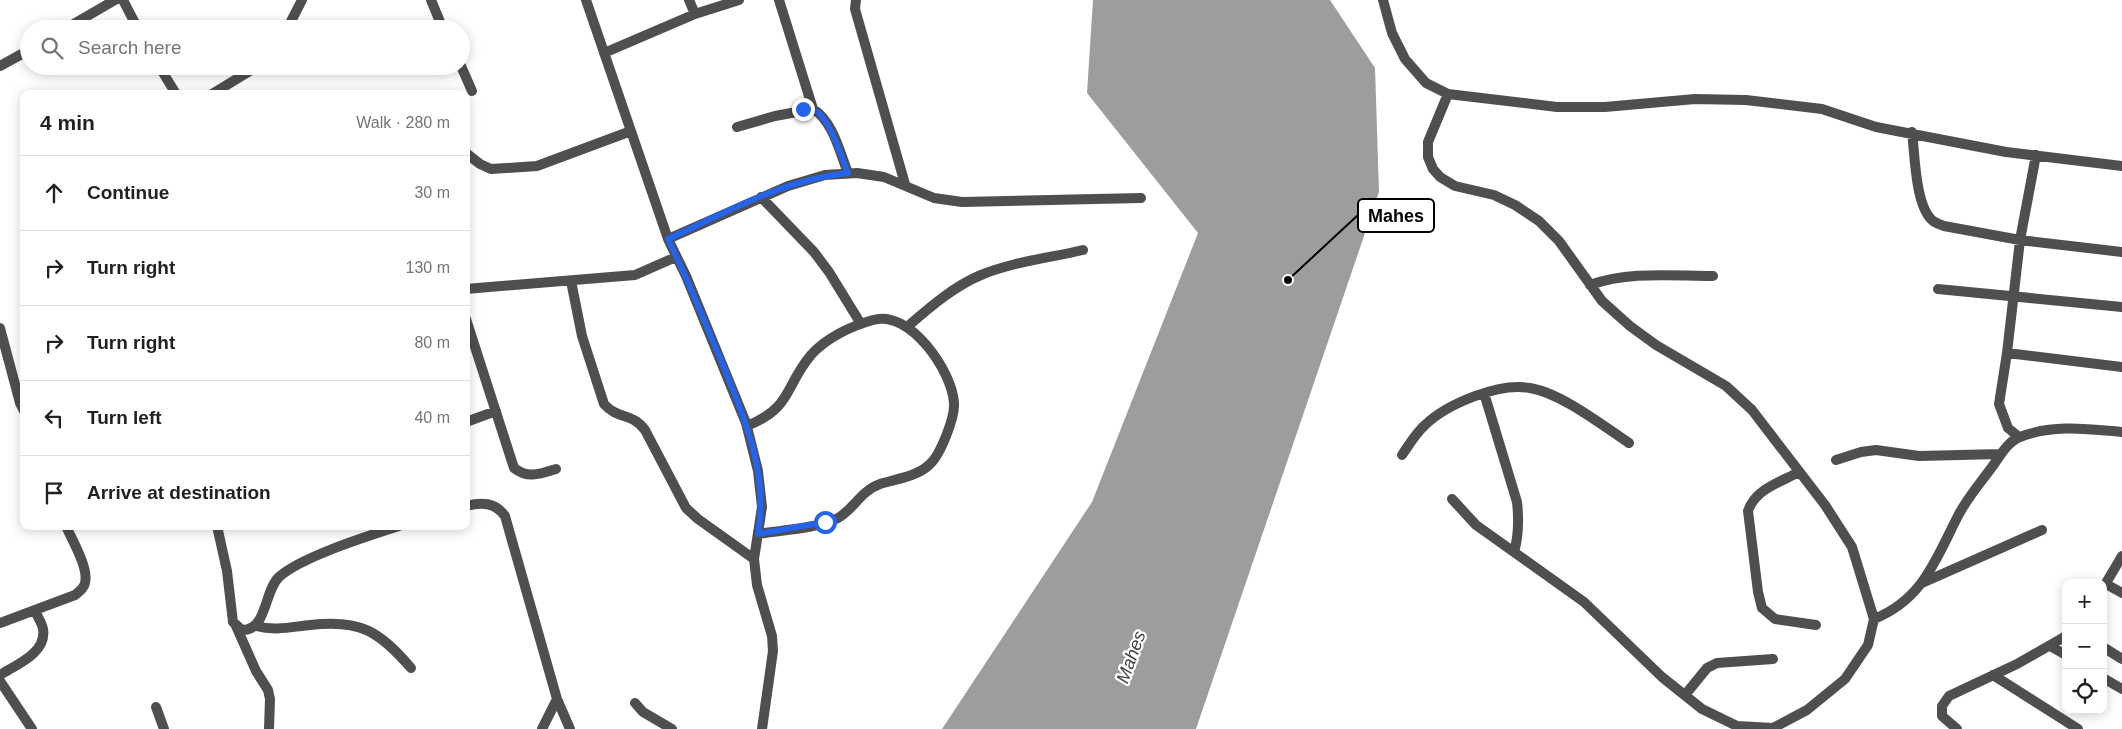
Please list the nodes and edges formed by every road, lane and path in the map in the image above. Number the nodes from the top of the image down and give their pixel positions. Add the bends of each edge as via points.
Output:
1 (115, 0) edge
2 (123, 0) edge
3 (302, 0) edge
4 (431, 0) edge
5 (586, 0) edge
6 (690, 0) edge
7 (739, 0) edge
8 (779, 0) edge
9 (856, 0) edge
10 (1383, 0) edge
11 (695, 14) junction
12 (81, 20) edge
13 (133, 20) edge
14 (292, 20) edge
15 (440, 20) edge
16 (604, 53) junction
17 (20, 55) edge
18 (0, 66) edge
19 (164, 75) edge
20 (243, 75) edge
21 (465, 75) edge
22 (174, 90) edge
23 (219, 90) edge
24 (472, 91) dead end
25 (1448, 94) junction
26 (813, 109) junction
27 (737, 127) dead end
28 (631, 131) junction
29 (1912, 132) junction
30 (2036, 155) junction
31 (470, 156) edge
32 (2122, 166) edge
33 (848, 173) junction
34 (906, 184) junction
35 (761, 197) junction
36 (1141, 198) dead end
37 (668, 239) junction
38 (2020, 240) junction
39 (1083, 250) dead end
40 (2122, 252) edge
41 (676, 257) junction
42 (1713, 276) dead end
43 (571, 281) junction
44 (1590, 285) junction
45 (1938, 288) dead end
46 (470, 289) edge
47 (2014, 297) junction
48 (2122, 307) edge
49 (861, 324) junction
50 (908, 326) junction
51 (0, 328) edge
52 (470, 331) edge
53 (2008, 353) junction
54 (2122, 367) edge
55 (1484, 393) junction
56 (20, 403) edge
57 (496, 412) junction
58 (470, 421) edge
59 (747, 426) junction
60 (2122, 432) edge
61 (2019, 437) junction
62 (1629, 443) dead end
63 (2001, 454) junction
64 (1402, 455) dead end
65 (1836, 460) dead end
66 (556, 468) dead end
67 (1799, 472) junction
68 (1452, 499) dead end
69 (470, 505) edge
70 (68, 530) edge
71 (218, 530) edge
72 (388, 530) edge
73 (2042, 530) dead end
74 (758, 534) junction
75 (1514, 552) junction
76 (2122, 556) edge
77 (754, 559) junction
78 (2107, 582) edge
79 (1922, 583) junction
80 (2107, 587) edge
81 (2122, 593) edge
82 (35, 611) junction
83 (1874, 619) junction
84 (0, 623) edge
85 (1816, 625) dead end
86 (236, 626) junction
87 (256, 626) junction
88 (2062, 638) edge
89 (2050, 646) junction
90 (2107, 650) edge
91 (2062, 653) edge
92 (1773, 659) dead end
93 (2122, 659) edge
94 (410, 668) dead end
95 (0, 675) edge
96 (1993, 676) junction
97 (2107, 680) edge
98 (0, 681) edge
99 (2122, 689) edge
100 (1685, 695) junction
101 (557, 699) junction
102 (635, 703) dead end
103 (156, 707) dead end
104 (32, 729) edge
105 (164, 729) edge
106 (268, 729) edge
107 (542, 729) edge
108 (570, 729) edge
109 (672, 729) edge
110 (762, 729) edge
111 (1773, 729) edge
112 (1957, 729) edge
113 (2078, 729) edge

1 - 12 street
2 - 13 street
3 - 14 street
4 - 15 street
5 - 16 street
6 - 11 street
7 - 11 street
8 - 26 street
9 - 34 street via 855,9
10 - 25 street via 1392,32 1405,59 1426,83
11 - 16 street
16 - 28 street
17 - 18 street
19 - 22 street
20 - 23 street
21 - 24 street
25 - 29 street via 1557,108 1695,99 1746,100 1822,109 1876,127
25 - 44 street via 1428,142 1432,169 1455,186 1515,204 1539,221 1559,241
26 - 27 street
26 - 33 street via 826,122
28 - 31 street via 537,166 491,169
28 - 37 street
29 - 30 street via 2006,152
29 - 38 street via 1920,196 1933,221 1944,226
30 - 32 street
30 - 38 street
33 - 34 street via 884,177
33 - 35 street via 825,175
34 - 36 street via 934,198 962,202
35 - 37 street
35 - 49 street via 814,252
37 - 41 street
38 - 40 street
38 - 47 street
39 - 50 street via 980,275
41 - 43 street via 635,275
41 - 59 street
42 - 44 street via 1627,276
43 - 46 street
43 - 77 street via 582,336 604,404 610,411 639,422 680,498 694,516
44 - 67 street via 1602,301 1630,326 1726,386 1752,410
45 - 47 street
47 - 48 street
47 - 53 street
49 - 50 street via 875,319 894,320
49 - 59 street via 827,341 811,355 778,408 765,419
50 - 74 street via 942,365 954,404 942,443 929,465 869,490 837,519
51 - 56 street
52 - 57 street
53 - 54 street
53 - 61 street via 1999,404 2008,428
55 - 62 street via 1511,387 1530,388 1570,404
55 - 64 street via 1443,411 1425,424
55 - 75 street via 1517,502 1519,538
57 - 58 street
57 - 66 street via 514,468 521,473 536,475
59 - 74 street via 761,492
60 - 61 street via 2070,428 2043,430
61 - 63 street
63 - 65 street via 1919,456 1876,450
63 - 79 street via 1960,512
67 - 83 street via 1852,547
67 - 85 street via 1758,494 1748,511 1762,608 1775,619
68 - 75 street via 1476,525
69 - 101 street via 499,507 505,516
70 - 82 street via 86,571 86,583 75,595
71 - 86 street via 227,571 230,609
72 - 87 street via 293,566 277,579
73 - 79 street
74 - 77 street
75 - 100 street via 1584,602
76 - 78 street
77 - 110 street via 773,651
79 - 83 street via 1905,602
80 - 81 street
82 - 84 street
82 - 95 street via 43,629 42,642 34,653
83 - 111 street via 1868,645 1845,679 1807,710
86 - 87 street via 249,630
86 - 106 street via 268,690
87 - 94 street via 282,629 326,624 356,626 387,642
88 - 89 street
89 - 91 street
89 - 96 street
90 - 93 street
92 - 100 street via 1717,663 1707,668
96 - 112 street via 1949,696 1942,706 1942,716
96 - 113 street
97 - 99 street
98 - 104 street
100 - 111 street via 1702,709 1737,726
101 - 107 street
101 - 108 street
102 - 109 street via 643,712
103 - 105 street

